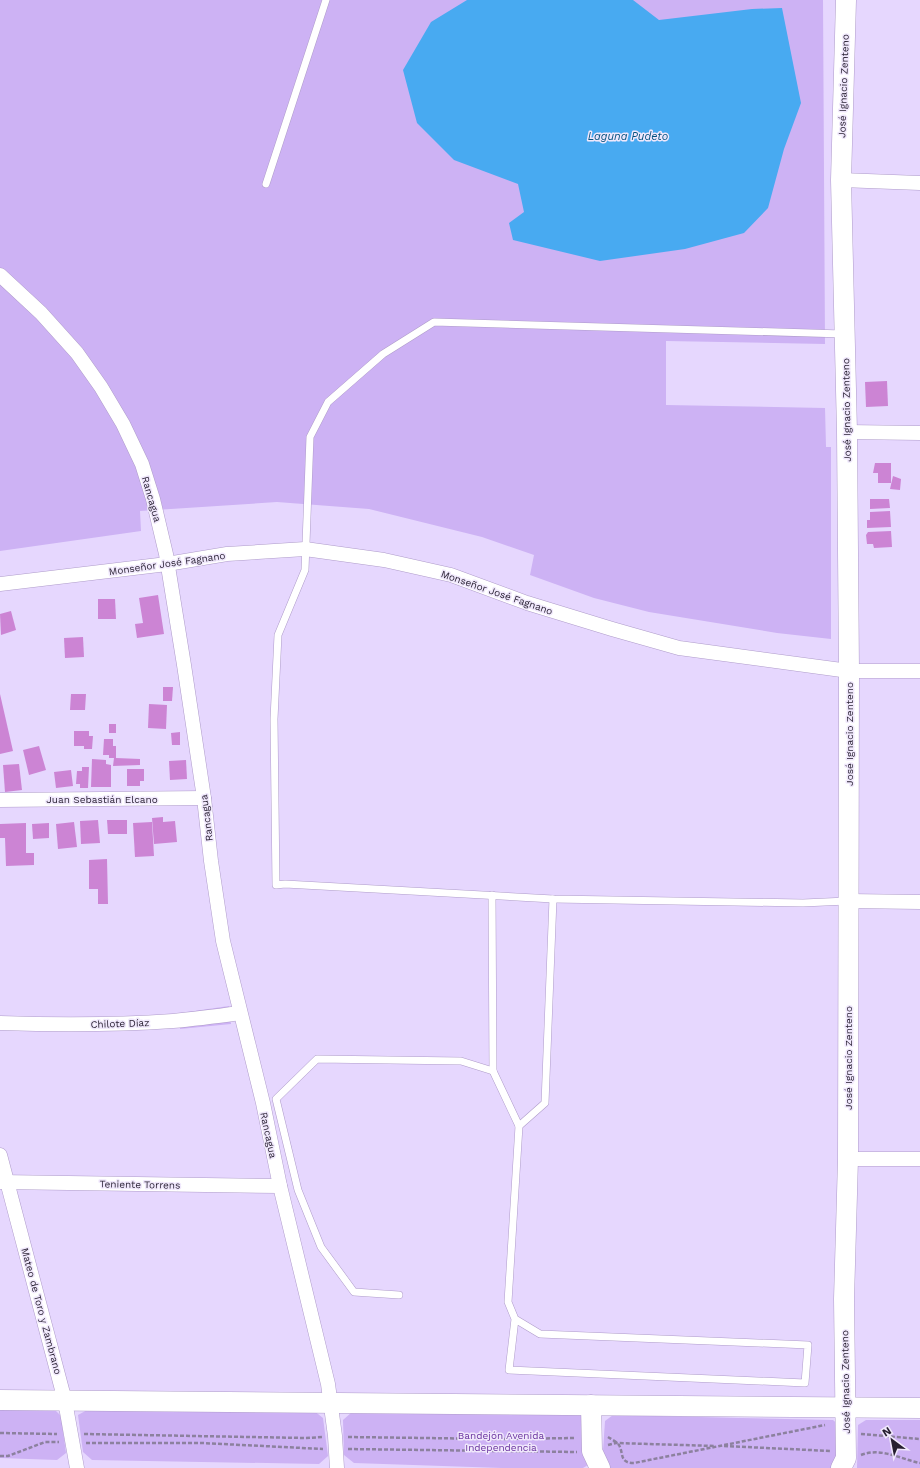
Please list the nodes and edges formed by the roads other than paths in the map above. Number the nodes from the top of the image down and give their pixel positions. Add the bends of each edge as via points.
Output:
1 (326, 0) edge
2 (846, 0) edge
3 (841, 180) junction
4 (920, 183) edge
5 (266, 184) dead end
6 (0, 275) edge
7 (844, 334) junction
8 (846, 432) junction
9 (920, 432) edge
10 (306, 549) junction
11 (167, 564) junction
12 (0, 584) edge
13 (849, 671) junction
14 (920, 671) edge
15 (204, 798) junction
16 (0, 800) edge
17 (492, 895) junction
18 (553, 899) junction
19 (849, 901) junction
20 (920, 902) edge
21 (240, 1013) junction
22 (0, 1023) edge
23 (493, 1071) junction
24 (519, 1126) junction
25 (0, 1155) edge
26 (848, 1159) junction
27 (920, 1159) edge
28 (4, 1182) edge
29 (280, 1186) junction
30 (399, 1295) dead end
31 (514, 1319) junction
32 (0, 1400) edge
33 (65, 1401) junction
34 (331, 1403) junction
35 (592, 1405) junction
36 (846, 1407) junction
37 (920, 1408) edge
38 (595, 1452) edge
39 (843, 1463) edge
40 (77, 1468) edge
41 (337, 1468) edge

1 - 5 lane
2 - 3 street, José Ignacio Zenteno
3 - 4 street
3 - 7 street, José Ignacio Zenteno
6 - 11 street, Rancagua via 41,313 77,354 123,424 142,464 153,499
7 - 8 street, José Ignacio Zenteno
7 - 10 lane via 434,322 383,354 328,402 310,437
8 - 9 street
8 - 13 street, José Ignacio Zenteno
10 - 11 street, Monseñor José Fagnano via 227,554
10 - 13 street, Monseñor José Fagnano via 384,560 451,575 527,603 679,648
10 - 17 lane via 305,570 278,635 274,719 276,886 285,884
11 - 12 street, Monseñor José Fagnano
11 - 15 street, Rancagua
13 - 14 street, Monseñor José Fagnano
13 - 19 street, José Ignacio Zenteno
15 - 16 street, Juan Sebastián Elcano
15 - 21 street, Rancagua via 223,941
17 - 18 lane
17 - 23 lane
18 - 19 lane
18 - 24 lane via 545,1103
19 - 20 street
19 - 26 street, José Ignacio Zenteno
21 - 22 street, Chilote Díaz via 174,1021 95,1025
21 - 29 street, Rancagua
23 - 24 lane
23 - 30 lane via 461,1061 317,1059 276,1099 298,1190 321,1247 354,1292
24 - 31 lane via 508,1302
25 - 28 street, Mateo de Toro y Zambrano
26 - 27 street
26 - 36 street, José Ignacio Zenteno via 844,1299
28 - 29 street, Teniente Torrens
28 - 33 street, Mateo de Toro y Zambrano
29 - 34 street, Rancagua
31 - 31 lane via 540,1334 808,1345 805,1383 509,1370
32 - 33 street
33 - 34 street
33 - 40 street, Mateo de Toro y Zambrano
34 - 35 street
34 - 41 street, Rancagua
35 - 36 street
35 - 38 street
36 - 37 street
36 - 39 street, José Ignacio Zenteno

